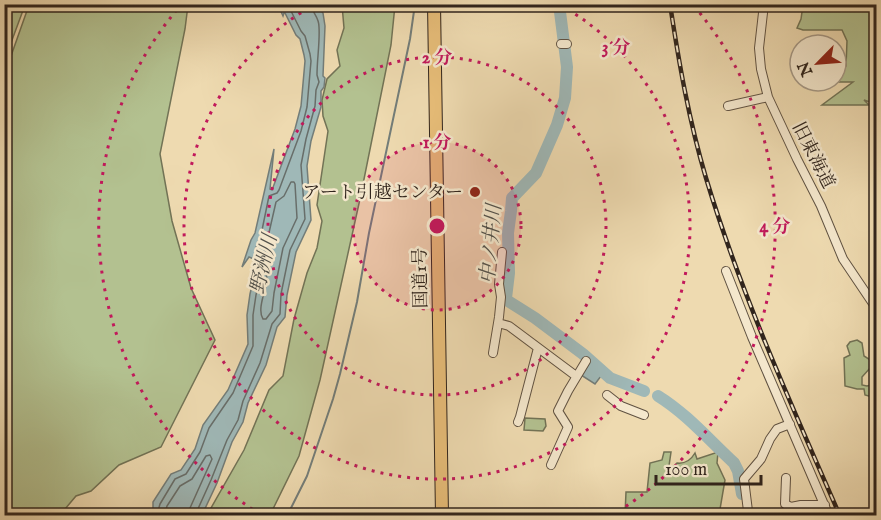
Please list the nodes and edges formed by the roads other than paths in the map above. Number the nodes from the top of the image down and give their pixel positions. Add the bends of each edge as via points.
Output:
1 (434, 4) edge
2 (764, 4) edge
3 (768, 97) junction
4 (728, 106) dead end
5 (502, 252) dead end
6 (726, 271) dead end
7 (876, 308) edge
8 (498, 323) junction
9 (538, 348) junction
10 (493, 353) dead end
11 (586, 361) dead end
12 (576, 376) junction
13 (607, 395) dead end
14 (644, 414) dead end
15 (518, 422) dead end
16 (790, 424) junction
17 (551, 465) dead end
18 (786, 478) dead end
19 (825, 505) junction
20 (442, 516) edge
21 (746, 516) edge
22 (829, 516) edge

1 - 20 highway, 国道1号
2 - 3 street, 旧東海道 via 759,48
3 - 4 street
3 - 7 street, 旧東海道 via 843,259
5 - 8 street
6 - 16 street
8 - 9 street via 509,326
8 - 10 street
9 - 12 street
9 - 15 street
11 - 12 street
12 - 17 street via 558,411 568,428
13 - 14 street via 621,406
16 - 19 street
16 - 21 street via 777,429 761,459 744,479
18 - 19 street via 785,504
19 - 22 street

